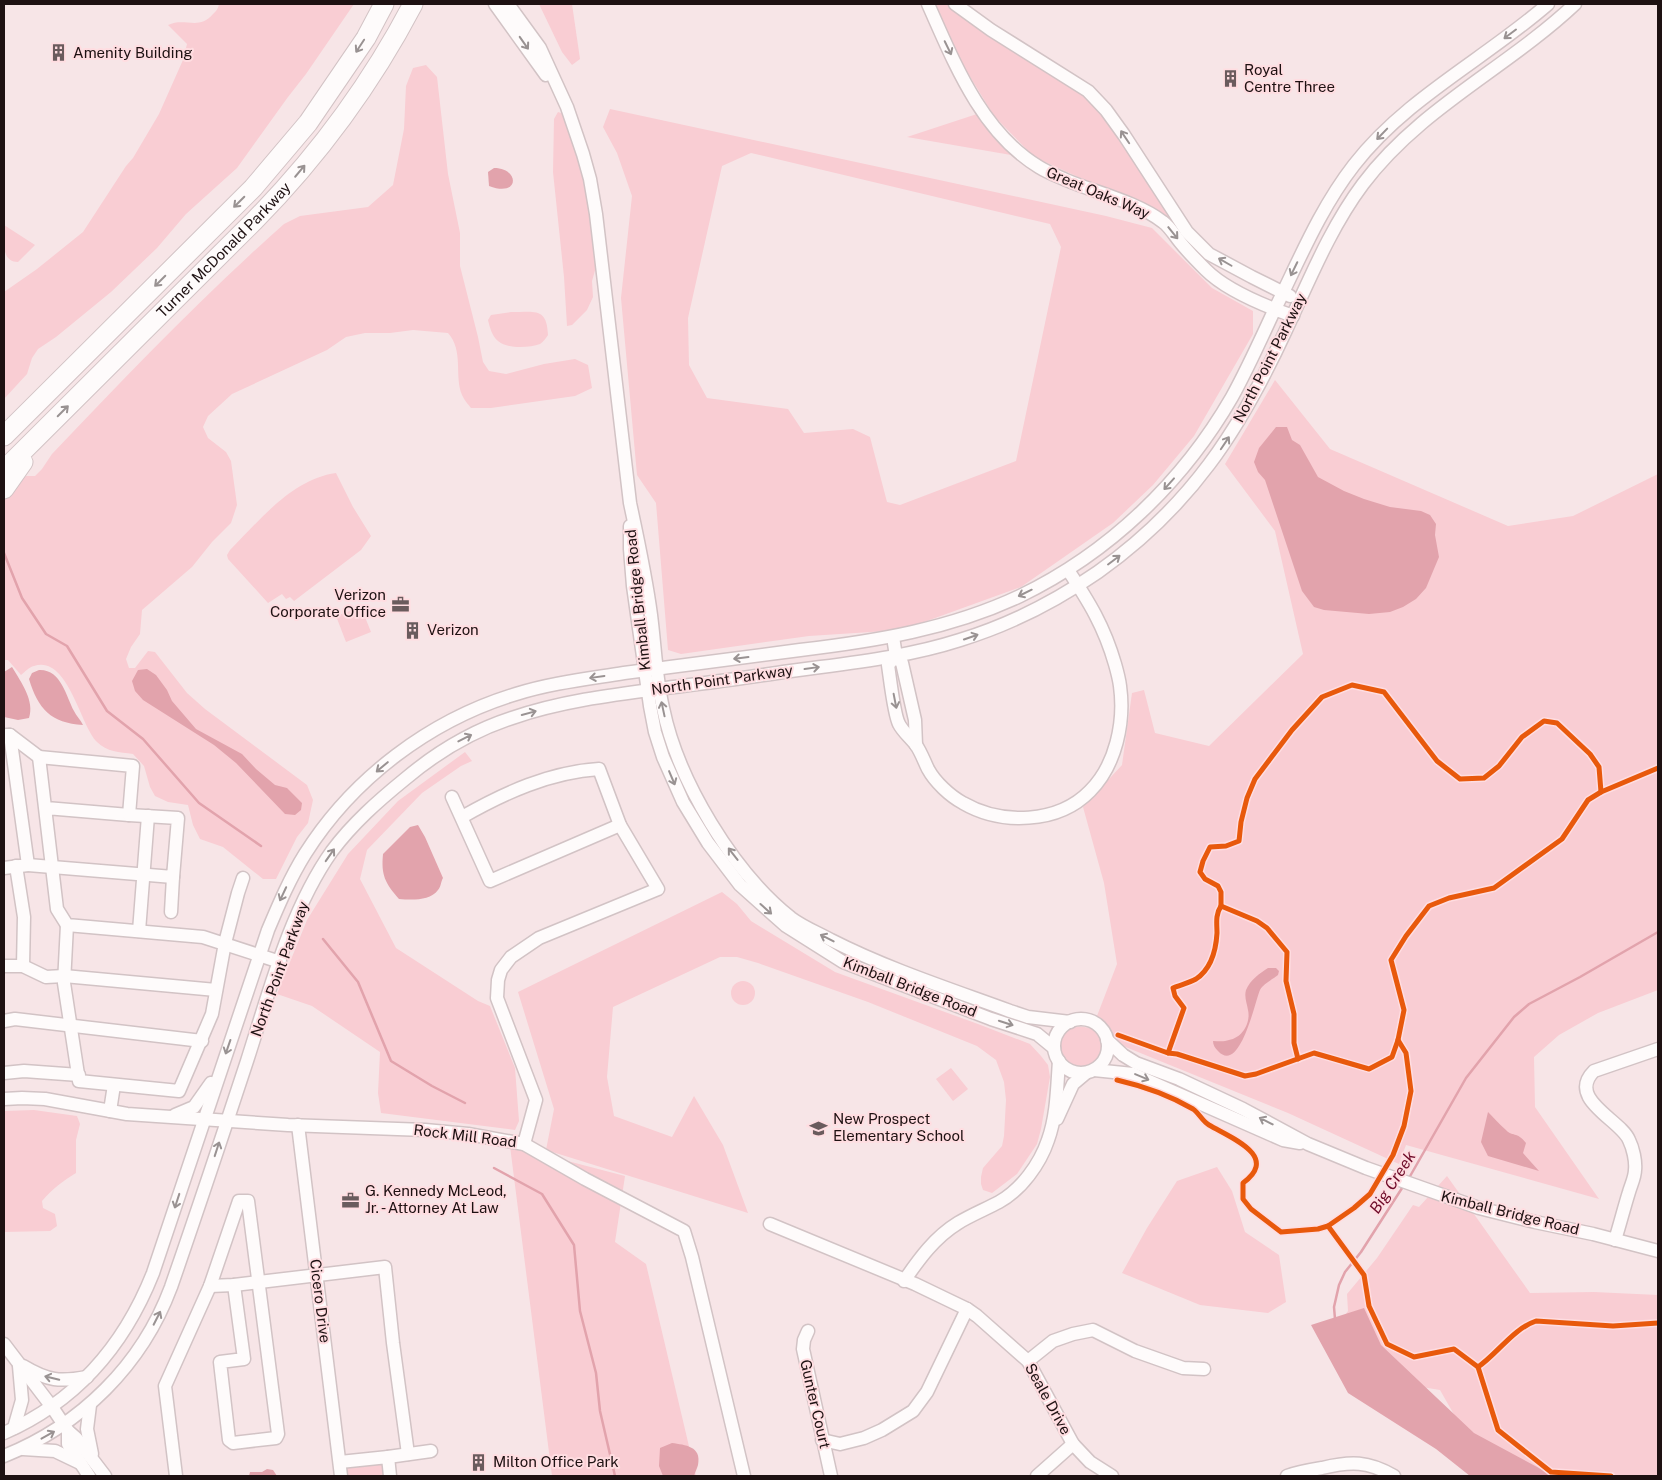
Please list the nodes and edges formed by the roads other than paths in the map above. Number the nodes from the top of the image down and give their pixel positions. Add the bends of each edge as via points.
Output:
1 (384, 4) edge
2 (413, 4) edge
3 (494, 4) edge
4 (508, 4) edge
5 (928, 4) edge
6 (955, 4) edge
7 (1548, 4) edge
8 (1575, 4) edge
9 (564, 102) junction
10 (1283, 292) junction
11 (1300, 300) junction
12 (1275, 310) junction
13 (1293, 316) junction
14 (4, 436) edge
15 (36, 438) junction
16 (4, 470) edge
17 (4, 489) edge
18 (1068, 570) junction
19 (1078, 586) junction
20 (893, 637) junction
21 (896, 656) junction
22 (651, 669) junction
23 (654, 690) junction
24 (7, 735) edge
25 (421, 737) junction
26 (432, 756) junction
27 (39, 757) junction
28 (452, 796) dead end
29 (46, 808) junction
30 (129, 815) junction
31 (148, 816) junction
32 (462, 817) junction
33 (620, 825) junction
34 (16, 866) edge
35 (52, 868) junction
36 (144, 875) junction
37 (173, 877) junction
38 (243, 878) dead end
39 (171, 912) dead end
40 (67, 925) junction
41 (139, 931) junction
42 (225, 943) junction
43 (259, 955) junction
44 (280, 962) junction
45 (4, 966) edge
46 (23, 966) junction
47 (64, 976) junction
48 (216, 990) junction
49 (4, 1020) edge
50 (1070, 1022) junction
51 (71, 1027) junction
52 (1107, 1040) junction
53 (202, 1041) junction
54 (1054, 1048) junction
55 (1658, 1049) edge
56 (1059, 1061) junction
57 (222, 1066) junction
58 (1090, 1071) junction
59 (4, 1073) edge
60 (78, 1075) junction
61 (114, 1085) junction
62 (4, 1099) edge
63 (110, 1111) junction
64 (169, 1117) junction
65 (204, 1119) junction
66 (227, 1120) junction
67 (298, 1125) junction
68 (1053, 1125) junction
69 (524, 1144) junction
70 (1308, 1144) junction
71 (770, 1224) dead end
72 (1615, 1240) junction
73 (1658, 1251) edge
74 (317, 1275) junction
75 (904, 1281) junction
76 (258, 1282) junction
77 (234, 1285) junction
78 (210, 1286) junction
79 (967, 1309) junction
80 (808, 1331) dead end
81 (4, 1344) edge
82 (1028, 1361) junction
83 (19, 1363) junction
84 (1204, 1369) dead end
85 (87, 1377) junction
86 (90, 1405) junction
87 (52, 1407) junction
88 (66, 1428) junction
89 (9, 1431) edge
90 (822, 1440) junction
91 (1073, 1444) junction
92 (20, 1449) junction
93 (431, 1451) dead end
94 (408, 1454) junction
95 (4, 1456) edge
96 (388, 1457) junction
97 (340, 1462) junction
98 (80, 1463) junction
99 (95, 1464) junction
100 (89, 1476) edge
101 (105, 1476) edge
102 (176, 1476) edge
103 (342, 1476) edge
104 (390, 1476) edge
105 (744, 1476) edge
106 (831, 1476) edge
107 (1037, 1476) edge
108 (1112, 1476) edge
109 (1287, 1476) edge
110 (1394, 1476) edge

1 -> 14 highway, Turner McDonald Parkway via 366,38 308,123 265,174
15 -> 2 highway, Turner McDonald Parkway via 292,181 348,110
3 -> 9 street, Kimball Bridge Road
4 - 9 street, Kimball Bridge Road via 540,48
5 -> 12 street, Great Oaks Way via 976,102 1019,152 1039,167 1156,218 1208,272 1227,286
10 -> 6 street, Great Oaks Way via 1210,254 1187,232 1097,99
7 -> 10 street, North Point Parkway via 1421,100 1374,143 1328,202
8 - 11 street, North Point Parkway via 1540,35 1430,115 1385,157 1347,207
9 - 22 street, Kimball Bridge Road via 576,129 596,214 630,503 630,548
10 - 11 street, Great Oaks Way
10 - 12 street, North Point Parkway
11 - 13 street, North Point Parkway
12 - 13 street, Great Oaks Way
12 -> 18 street, North Point Parkway via 1233,395 1186,464 1124,529
19 -> 13 street, North Point Parkway via 1156,525 1197,482 1259,388
15 - 16 highway, Turner McDonald Parkway
15 - 17 highway
18 - 19 street
18 -> 20 street, North Point Parkway via 982,612 946,625
21 -> 19 street, North Point Parkway via 985,632
19 - 21 street via 1109,642 1122,703 1119,730 1099,781 1089,793 1060,811 1018,818 994,814 963,803 946,791 929,771 916,745 915,720 902,663
20 - 21 street
20 -> 22 street, North Point Parkway
23 -> 21 street, North Point Parkway
22 - 23 street, Kimball Bridge Road
22 -> 25 street, North Point Parkway via 554,684 513,695 452,720
26 -> 23 street, North Point Parkway via 479,731 525,714
50 -> 23 street, Kimball Bridge Road via 1028,1017 1010,1011 854,952 792,918 751,877 707,816 684,774
23 -> 54 street, Kimball Bridge Road via 655,732 683,802 708,843 740,885 771,914 843,962 1037,1034
24 - 27 street
24 - 34 street
25 - 26 street
25 -> 43 street, North Point Parkway via 356,791 320,831 285,890
44 -> 26 street, North Point Parkway via 301,905 333,850 372,805
27 - 29 street
27 - 30 street via 133,766
28 - 32 street
29 - 30 street
29 - 35 street
30 - 31 street
31 - 36 street
31 - 37 street via 178,818
32 - 33 street via 492,800 552,776 599,769
32 - 33 street via 490,881
33 - 69 street via 658,888 539,938 511,957 501,970 497,998 536,1100
34 - 35 street
34 - 46 street via 24,917
35 - 36 street
35 - 40 street via 57,909
36 - 37 street
36 - 41 street
37 - 39 street
38 - 42 street
40 - 41 street
40 - 47 street
41 - 42 street via 203,937
42 - 43 street
42 - 48 street
43 - 44 street
43 -> 57 street, North Point Parkway
44 - 66 street, North Point Parkway
45 - 46 street
46 - 47 street via 46,977
47 - 48 street
47 - 51 street
48 - 53 street
49 - 51 street
50 - 52 street via 1090,1021 1101,1028
50 - 54 street via 1058,1031
51 - 53 street
51 - 60 street
52 - 58 street via 1106,1057
70 -> 52 street, Kimball Bridge Road via 1180,1079 1136,1063
53 - 61 street via 179,1092
54 - 56 street
55 - 72 street via 1594,1071 1587,1081 1590,1099 1629,1139 1634,1161 1635,1171
56 - 58 street via 1077,1073
56 - 68 street
57 - 64 street via 194,1107
57 - 65 street, North Point Parkway
58 - 68 street via 1073,1084
58 -> 70 street, Kimball Bridge Road via 1133,1074 1282,1140
59 - 60 street via 24,1071
60 - 61 street via 80,1081
61 - 63 street
62 - 63 street, Rock Mill Road via 45,1099
63 - 64 street, Rock Mill Road
64 - 65 street, Rock Mill Road
65 - 66 street, Rock Mill Road
65 -> 85 street, North Point Parkway via 146,1292 122,1336
66 - 67 street, Rock Mill Road
86 -> 66 street, North Point Parkway via 129,1362 158,1317
67 - 69 street, Rock Mill Road via 425,1130
67 - 74 street, Cicero Drive
68 - 75 street via 1043,1154 1020,1184 1001,1201 958,1223 934,1241
69 - 105 street, Rock Mill Road via 684,1231
70 - 72 street, Kimball Bridge Road via 1443,1197
71 - 75 street
72 - 73 street, Kimball Bridge Road
74 - 76 street
74 - 94 street via 385,1267
74 - 97 street, Cicero Drive
75 - 79 street, Seale Drive
76 - 77 street
76 - 77 street via 278,1434 276,1438 233,1443 229,1440 220,1362 244,1359
76 - 78 street via 248,1201 239,1201
77 - 78 street
78 - 102 street via 165,1386
79 - 82 street, Seale Drive
79 - 90 street via 927,1392 913,1411 864,1438 840,1444
80 - 90 street, Gunter Court via 803,1349
81 - 83 street
82 - 84 street via 1053,1341 1093,1330 1136,1351 1183,1368
82 - 91 street, Seale Drive
85 -> 83 street via 56,1380 36,1374
83 - 87 street
83 - 89 street via 22,1400
85 - 87 street, North Point Parkway
86 - 88 street, North Point Parkway
86 - 99 street via 86,1428
87 - 88 street
87 - 89 street, North Point Parkway
92 -> 88 street, North Point Parkway
88 - 98 street via 68,1444
88 - 99 street
90 - 106 street, Gunter Court
91 - 107 street
91 - 108 street, Seale Drive via 1090,1462
92 - 95 street, North Point Parkway
92 - 98 street via 55,1451
93 - 94 street
94 - 96 street
96 - 97 street
96 - 104 street
97 - 103 street, Cicero Drive
98 - 100 street
99 - 101 street
109 - 110 street via 1345,1463 1371,1465

